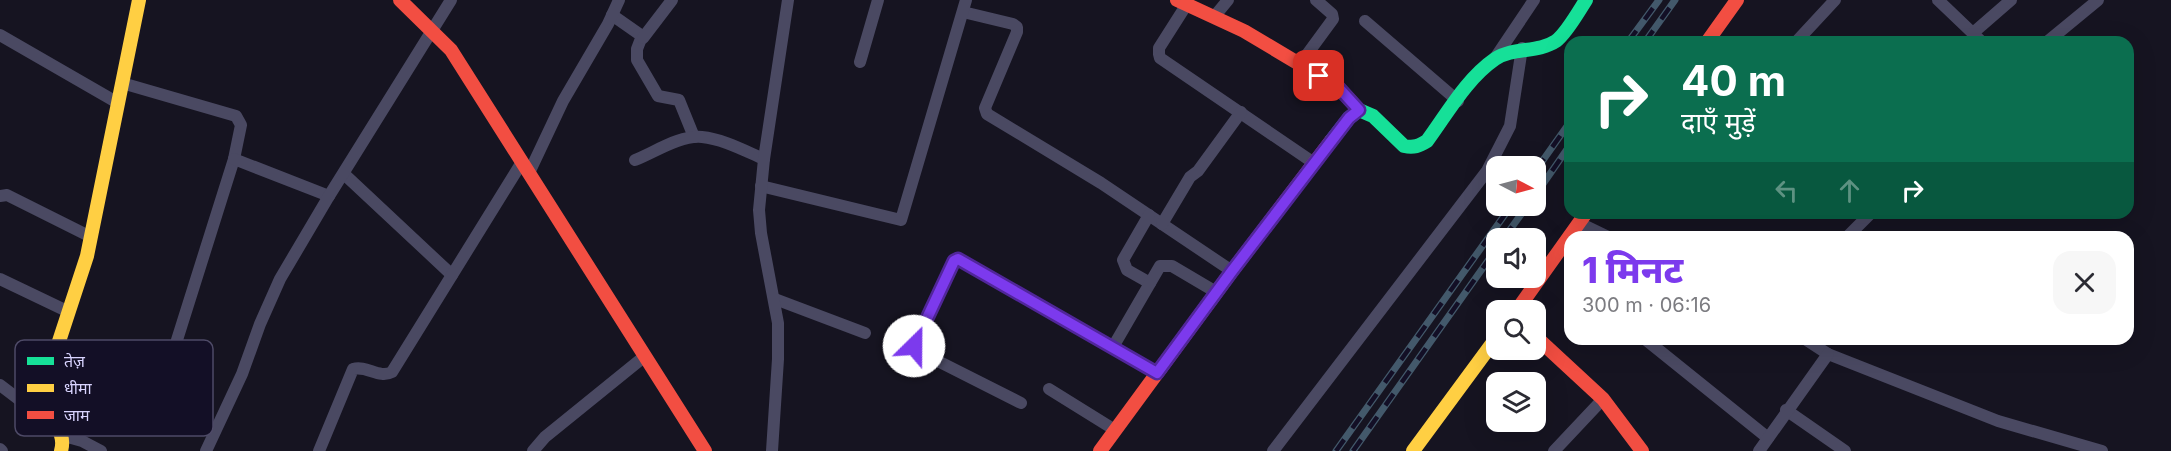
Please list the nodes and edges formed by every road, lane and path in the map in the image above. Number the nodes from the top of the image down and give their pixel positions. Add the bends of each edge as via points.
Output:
1 (139, 0) edge
2 (400, 0) edge
3 (451, 0) edge
4 (619, 0) edge
5 (672, 0) edge
6 (788, 0) edge
7 (878, 0) edge
8 (1228, 0) edge
9 (1316, 0) edge
10 (1534, 0) edge
11 (1586, 0) edge
12 (1737, 0) edge
13 (1835, 0) edge
14 (1938, 0) edge
15 (2011, 0) edge
16 (2098, 0) edge
17 (1182, 2) edge
18 (964, 6) edge
19 (612, 15) junction
20 (1214, 17) junction
21 (1365, 21) dead end
22 (432, 31) junction
23 (0, 35) edge
24 (1711, 36) edge
25 (1802, 36) edge
26 (1975, 36) edge
27 (1979, 36) edge
28 (2054, 36) edge
29 (643, 39) junction
30 (1522, 48) junction
31 (1495, 59) junction
32 (860, 62) dead end
33 (1300, 64) junction
34 (122, 83) junction
35 (1458, 101) junction
36 (118, 103) junction
37 (1359, 110) junction
38 (1241, 112) junction
39 (694, 137) junction
40 (234, 159) junction
41 (764, 159) junction
42 (635, 160) dead end
43 (1314, 163) junction
44 (526, 167) junction
45 (344, 174) junction
46 (761, 186) junction
47 (0, 196) edge
48 (329, 196) junction
49 (1149, 215) junction
50 (1584, 219) edge
51 (1865, 219) edge
52 (1162, 224) junction
53 (1600, 231) edge
54 (1853, 231) edge
55 (91, 237) junction
56 (1564, 244) edge
57 (1232, 271) junction
58 (452, 275) junction
59 (0, 279) edge
60 (1150, 283) junction
61 (1216, 292) junction
62 (775, 299) junction
63 (1524, 300) edge
64 (69, 312) junction
65 (865, 333) dead end
66 (60, 340) edge
67 (177, 340) edge
68 (1546, 345) edge
69 (1652, 345) edge
70 (1814, 345) edge
71 (1113, 347) junction
72 (1486, 353) edge
73 (1828, 354) junction
74 (645, 356) junction
75 (1157, 373) junction
76 (0, 385) edge
77 (1049, 389) dead end
78 (15, 396) edge
79 (1603, 399) junction
80 (1021, 403) dead end
81 (1786, 410) junction
82 (1115, 430) junction
83 (64, 436) joint
84 (1768, 438) junction
85 (61, 451) edge
86 (101, 451) edge
87 (206, 451) edge
88 (320, 451) edge
89 (533, 451) edge
90 (705, 451) edge
91 (772, 451) edge
92 (1100, 451) edge
93 (1273, 451) edge
94 (1413, 451) edge
95 (1554, 451) edge
96 (1642, 451) edge
97 (1759, 451) edge
98 (1845, 451) edge
99 (2102, 451) edge

1 - 34 main road
2 - 22 main road
3 - 22 street
4 - 19 street
5 - 29 street
6 - 41 street
7 - 32 street
8 - 20 street
9 - 33 street via 1332,14 1332,19
10 - 31 street
11 - 30 main road via 1558,40
12 - 24 main road
13 - 25 street
14 - 26 street
15 - 27 street
16 - 28 street
17 - 20 main road
17 - 38 street via 1159,48 1159,56
18 - 46 street via 901,220
18 - 49 street via 1017,27 985,112
19 - 29 street
19 - 44 street
20 - 33 main road
21 - 35 street
22 - 44 main road via 451,50
22 - 45 street
23 - 36 street
29 - 39 street via 637,49 637,60 658,96 675,98 682,104
30 - 31 main road
30 - 93 street via 1509,126 1487,171
31 - 35 main road via 1483,67
33 - 37 main road via 1338,87
34 - 36 main road
34 - 40 street via 236,116 241,125
35 - 37 main road via 1427,141 1412,148 1403,146 1372,116
36 - 55 main road
37 - 43 main road
38 - 43 street
38 - 52 street via 1190,177
39 - 41 street via 721,142
39 - 42 street
40 - 48 street
40 - 67 street
41 - 46 street
43 - 57 main road
44 - 58 street
44 - 74 main road
45 - 48 street
45 - 58 street
46 - 62 street via 761,233
47 - 55 street via 7,195
48 - 87 street via 280,279
49 - 52 street
49 - 60 street via 1123,260 1127,270
50 - 53 street
51 - 54 street
52 - 57 street
55 - 64 main road
56 - 63 main road
57 - 61 main road
58 - 88 street via 392,372 384,375 359,367 353,369
59 - 64 street
60 - 61 street via 1160,266 1172,266
60 - 71 street
61 - 75 main road
62 - 65 street
62 - 91 street via 779,343
64 - 66 main road
68 - 79 main road
69 - 84 street
70 - 73 street
71 - 75 street
71 - 80 street via 963,261 954,261 914,346
72 - 94 main road
73 - 81 street
73 - 99 street via 1998,421
74 - 89 street
74 - 90 main road
75 - 82 main road
76 - 78 street
77 - 82 street
79 - 95 street
79 - 96 main road
81 - 84 street
81 - 98 street
82 - 92 main road
83 - 85 main road
83 - 86 street
84 - 97 street

